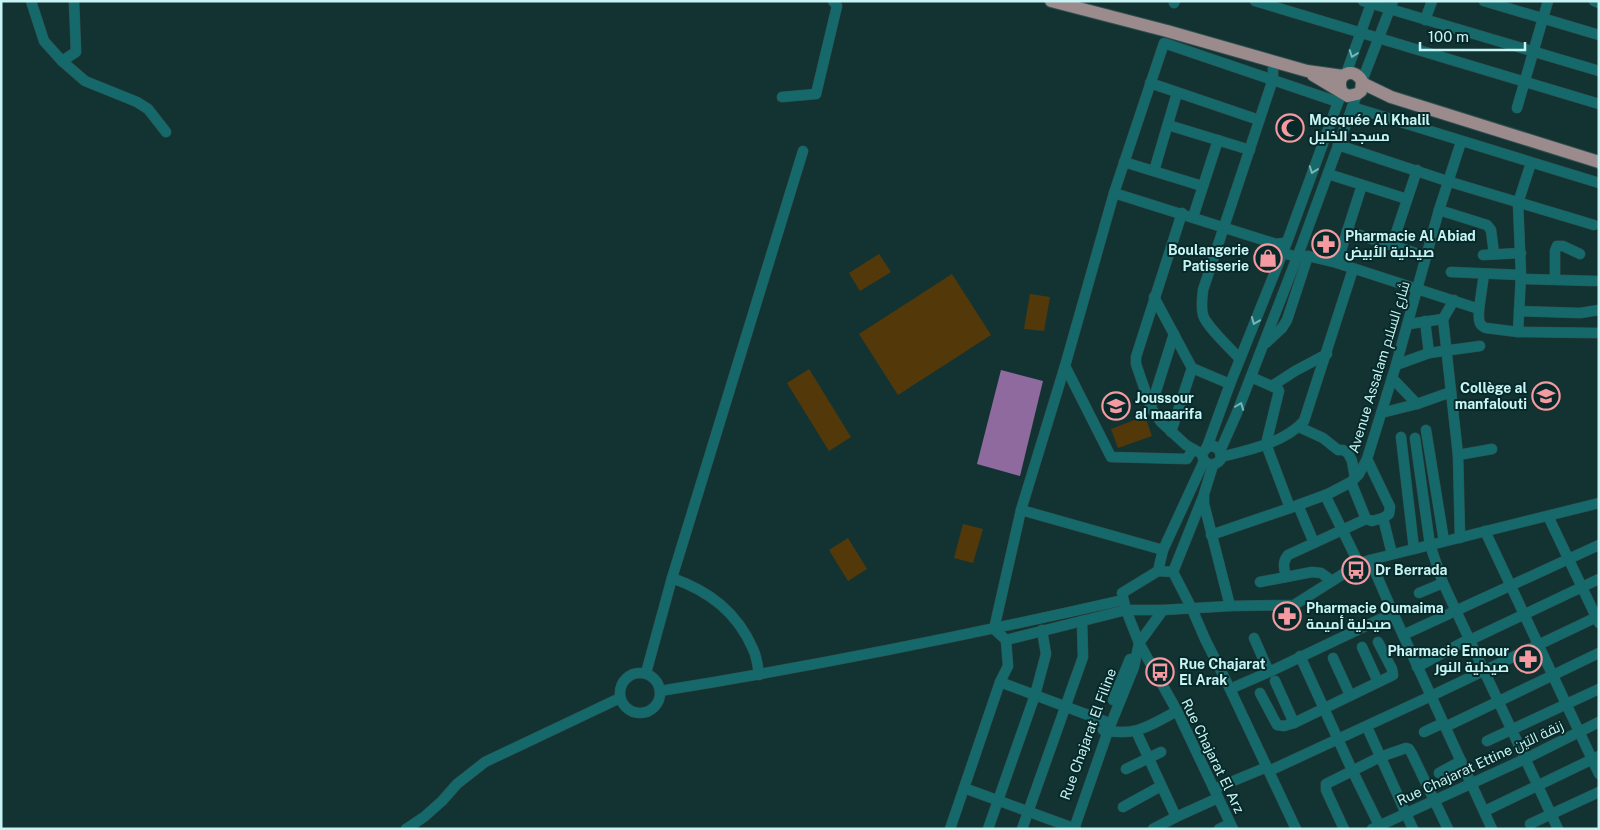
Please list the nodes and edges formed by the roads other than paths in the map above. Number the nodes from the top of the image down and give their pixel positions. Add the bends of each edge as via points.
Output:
1 (31, 1) edge
2 (74, 1) edge
3 (833, 1) edge
4 (1051, 1) edge
5 (1255, 1) edge
6 (1432, 1) edge
7 (1484, 1) edge
8 (1548, 1) edge
9 (1594, 1) edge
10 (1369, 2) edge
11 (1599, 2) edge
12 (1392, 5) edge
13 (1543, 19) junction
14 (1425, 20) junction
15 (1167, 31) junction
16 (1361, 33) junction
17 (1599, 35) edge
18 (1378, 39) junction
19 (1164, 43) junction
20 (1533, 52) junction
21 (62, 61) junction
22 (1273, 61) junction
23 (1307, 71) junction
24 (1599, 71) edge
25 (1344, 75) junction
26 (1273, 79) junction
27 (1150, 82) junction
28 (1525, 82) junction
29 (1360, 88) junction
30 (1177, 93) junction
31 (1340, 94) junction
32 (782, 97) dead end
33 (1599, 104) edge
34 (1352, 107) junction
35 (1517, 108) dead end
36 (1259, 120) junction
37 (1168, 125) junction
38 (166, 132) dead end
39 (1218, 140) junction
40 (1461, 142) junction
41 (1338, 145) junction
42 (1250, 150) junction
43 (803, 151) dead end
44 (1124, 162) junction
45 (1599, 162) edge
46 (1531, 163) junction
47 (1417, 170) junction
48 (1154, 171) junction
49 (1328, 174) junction
50 (1448, 181) junction
51 (1599, 183) edge
52 (1362, 185) junction
53 (1202, 186) junction
54 (1114, 193) junction
55 (1407, 199) junction
56 (1518, 203) junction
57 (1439, 210) junction
58 (1182, 213) junction
59 (1193, 217) junction
60 (1594, 225) dead end
61 (1223, 226) junction
62 (1347, 231) junction
63 (1287, 242) junction
64 (1276, 244) junction
65 (1392, 245) junction
66 (1302, 247) junction
67 (1283, 253) junction
68 (1520, 253) junction
69 (1580, 254) dead end
70 (1308, 256) junction
71 (1426, 256) junction
72 (1297, 257) junction
73 (1336, 263) junction
74 (1353, 269) junction
75 (1450, 272) dead end
76 (1484, 274) junction
77 (1521, 277) junction
78 (1555, 279) junction
79 (1596, 281) dead end
80 (1417, 289) junction
81 (1154, 297) junction
82 (1454, 300) junction
83 (1479, 309) junction
84 (1599, 310) edge
85 (1519, 311) junction
86 (1443, 319) junction
87 (1425, 321) junction
88 (1409, 324) junction
89 (1518, 332) junction
90 (1599, 332) edge
91 (1174, 334) junction
92 (1263, 345) junction
93 (1480, 346) dead end
94 (1447, 349) junction
95 (1429, 353) junction
96 (1327, 354) junction
97 (1240, 359) junction
98 (1396, 365) junction
99 (1065, 366) junction
100 (1192, 368) junction
101 (1251, 378) junction
102 (1392, 378) junction
103 (1230, 384) junction
104 (1272, 386) junction
105 (1451, 392) junction
106 (1417, 404) junction
107 (1151, 408) junction
108 (1381, 413) junction
109 (1299, 427) junction
110 (1426, 430) dead end
111 (1171, 432) junction
112 (1401, 437) dead end
113 (1415, 438) dead end
114 (1266, 444) junction
115 (1492, 448) dead end
116 (1221, 454) junction
117 (1458, 455) junction
118 (1204, 457) junction
119 (1367, 459) junction
120 (1353, 480) junction
121 (1205, 490) junction
122 (1325, 495) junction
123 (1599, 504) edge
124 (1294, 507) junction
125 (1021, 510) junction
126 (1548, 516) junction
127 (1383, 518) junction
128 (1366, 520) junction
129 (1342, 530) junction
130 (1485, 532) junction
131 (1211, 534) junction
132 (1460, 538) junction
133 (1444, 542) junction
134 (1314, 543) junction
135 (1430, 545) junction
136 (1599, 545) edge
137 (1414, 549) junction
138 (1163, 550) junction
139 (1392, 554) junction
140 (1568, 558) junction
141 (1370, 560) junction
142 (1359, 564) junction
143 (1158, 572) junction
144 (1173, 572) junction
145 (1286, 576) junction
146 (672, 578) junction
147 (1599, 579) edge
148 (1332, 581) junction
149 (1260, 582) dead end
150 (1443, 583) junction
151 (1510, 586) junction
152 (1581, 587) junction
153 (1419, 594) dead end
154 (1124, 605) junction
155 (1230, 606) junction
156 (1192, 609) junction
157 (1163, 610) junction
158 (1456, 610) junction
159 (1393, 613) junction
160 (1523, 614) junction
161 (1598, 619) edge
162 (1082, 621) junction
163 (994, 629) junction
164 (1042, 630) junction
165 (1404, 635) junction
166 (1254, 638) dead end
167 (1006, 640) junction
168 (1470, 640) junction
169 (1378, 642) dead end
170 (1538, 646) junction
171 (1138, 647) junction
172 (1362, 647) dead end
173 (1599, 654) edge
174 (1300, 656) junction
175 (1333, 658) dead end
176 (1417, 667) junction
177 (1485, 671) junction
178 (1269, 672) junction
179 (646, 673) junction
180 (759, 675) junction
181 (1551, 675) junction
182 (1275, 681) dead end
183 (1000, 682) junction
184 (1378, 682) junction
185 (1230, 688) junction
186 (1599, 688) edge
187 (660, 691) junction
188 (1260, 693) dead end
189 (1035, 695) junction
190 (1350, 696) junction
191 (1432, 696) junction
192 (620, 698) junction
193 (1499, 701) junction
194 (1566, 704) junction
195 (1067, 706) junction
196 (1324, 708) junction
197 (1176, 711) junction
198 (1599, 722) edge
199 (1294, 723) junction
200 (1444, 725) junction
201 (1105, 727) junction
202 (1367, 727) junction
203 (1511, 729) junction
204 (1136, 732) junction
205 (1424, 732) dead end
206 (1579, 732) junction
207 (1338, 740) junction
208 (1487, 741) dead end
209 (1161, 752) dead end
210 (1380, 757) junction
211 (1149, 758) junction
212 (1595, 758) edge
213 (1525, 759) junction
214 (1461, 761) junction
215 (1126, 769) dead end
216 (1268, 769) junction
217 (1352, 770) junction
218 (1439, 772) dead end
219 (1599, 774) edge
220 (1472, 783) junction
221 (1538, 785) junction
222 (1161, 786) junction
223 (964, 788) junction
224 (1599, 792) edge
225 (1216, 793) junction
226 (998, 800) junction
227 (1434, 801) junction
228 (1123, 806) dead end
229 (1029, 811) junction
230 (1485, 811) junction
231 (1406, 814) junction
232 (1552, 815) junction
233 (1176, 817) junction
234 (1530, 824) dead end
235 (1232, 826) edge
236 (1072, 828) edge
237 (1378, 828) edge
238 (406, 829) edge
239 (950, 829) edge
240 (988, 829) edge
241 (1022, 829) edge
242 (1153, 829) edge
243 (1219, 829) edge
244 (1296, 829) edge
245 (1344, 829) edge
246 (1413, 829) edge
247 (1448, 829) edge
248 (1492, 829) edge
249 (1558, 829) edge

1 - 21 street via 44,41
2 - 21 street via 76,52
3 - 32 street via 837,6 816,94
4 - 15 main road
5 - 16 street
6 - 14 street
7 - 13 street
8 - 13 street
9 - 11 street
10 - 12 street
10 - 16 street
12 - 14 street
12 - 18 street
13 - 17 street
13 - 20 street
14 - 20 street
15 - 19 street
15 - 22 main road
16 - 18 street
16 -> 25 street
18 - 28 street
18 - 29 street
19 - 26 street
19 - 27 street
20 - 24 street
20 - 28 street
21 - 38 street via 85,81 148,109
22 - 23 main road
22 - 26 street
23 - 25 main road
23 - 31 main road
25 - 29 main road via 1357,75
25 - 31 main road
26 - 31 street
26 - 36 street
27 - 30 street
27 - 44 street
28 - 33 street
28 - 35 street
29 - 31 main road via 1348,96
29 - 34 street
29 - 45 main road
30 - 36 street
30 - 37 street
31 -> 63 street
34 - 40 street
34 - 41 street
36 - 42 street
37 - 39 street
37 - 48 street
39 - 42 street
39 - 53 street
40 - 46 street
40 - 50 street, Avenue Assalam شارع السلام
41 - 47 street
41 - 49 street
42 - 61 street
43 - 146 street
44 - 48 street
44 - 54 street
46 - 51 street
46 - 56 street
47 - 50 street
47 - 55 street
48 - 53 street
49 - 52 street
49 - 66 street
50 - 56 street
50 - 57 street, Avenue Assalam شارع السلام
52 - 55 street
52 - 62 street
53 - 59 street
54 - 58 street
54 - 99 street
55 - 65 street
56 - 60 street
56 - 68 street
57 - 68 street via 1487,225 1491,230 1488,254
57 - 71 street, Avenue Assalam شارع السلام
58 - 59 street
58 - 81 street
59 - 61 street
61 - 64 street
61 - 97 street via 1203,290 1202,313
62 - 65 street
62 - 73 street
63 - 64 street
63 - 66 street
63 - 67 street
64 - 67 street
65 - 71 street
66 - 70 street
66 - 72 street
67 - 72 street
67 -> 97 street
68 - 77 street
69 - 78 street via 1557,246
70 - 72 street
70 - 73 street
70 - 92 street via 1287,320
71 - 80 street, Avenue Assalam شارع السلام
72 - 92 street
73 - 74 street
74 - 80 street
74 - 96 street
75 - 76 street
76 - 77 street
76 - 83 street
77 - 78 street
77 - 85 street
78 - 79 street
80 - 82 street
80 - 88 street, Avenue Assalam شارع السلام
81 - 91 street
81 - 107 street via 1136,357 1137,371
82 - 83 street
82 - 86 street
83 - 89 street via 1482,327
84 - 85 street via 1580,313
85 - 89 street
86 - 87 street
86 - 94 street
87 - 88 street
87 - 95 street
88 - 98 street, Avenue Assalam شارع السلام
89 - 90 street
91 - 100 street
91 - 107 street
92 - 101 street
93 - 94 street
94 - 95 street
94 - 105 street
95 - 98 street
96 - 104 street
96 - 109 street via 1307,417
97 - 103 street
98 - 102 street, Avenue Assalam شارع السلام
99 - 118 street via 1111,457
99 - 125 street
100 - 103 street
100 - 111 street
101 - 104 street
116 -> 101 street
102 - 106 street
102 - 108 street, Avenue Assalam شارع السلام
103 - 118 street
104 - 114 street via 1280,394
105 - 106 street
105 - 117 street
106 - 108 street
107 - 111 street
108 - 119 street, Avenue Assalam شارع السلام
109 - 114 street
109 - 120 street via 1348,453 1352,460
110 - 133 street
111 - 118 street
112 - 137 street
113 - 135 street
114 - 116 street
114 - 124 street
115 - 117 street
116 - 118 street via 1219,462
116 - 118 street via 1214,446
117 - 132 street
118 - 121 street
118 - 138 street
119 - 120 street, Avenue Assalam شارع السلام
119 - 127 street via 1390,507 1390,514
120 - 122 street
120 - 128 street
121 - 131 street via 1204,504
121 - 144 street
122 - 124 street
122 - 129 street
123 - 126 street
124 - 131 street
124 - 134 street
125 - 138 street
125 - 163 street
126 - 130 street
126 - 140 street
127 - 128 street
127 - 139 street
128 - 129 street
129 - 134 street
129 - 142 street
130 - 132 street
130 - 151 street
131 - 155 street
132 - 133 street
133 - 135 street
134 - 145 street via 1284,559
135 - 137 street
135 - 150 street
136 - 140 street
137 - 139 street
138 - 143 street
139 - 141 street
140 - 151 street
140 - 152 street
141 - 142 street
141 - 159 street
142 - 148 street
143 - 144 street
143 - 154 street via 1122,593
144 - 156 street
145 - 148 street via 1317,572
145 - 149 street
146 - 179 street
146 - 180 street via 692,585 727,609 754,650
147 - 152 street
148 - 155 street via 1294,605
150 - 153 street
150 - 158 street
151 - 158 street
151 - 160 street
152 - 160 street
152 - 161 street
154 - 157 street
154 - 162 street
154 - 163 street
154 - 171 street
155 - 156 street
156 - 157 street
156 - 185 street
157 - 171 street
158 - 165 street
158 - 168 street
159 - 165 street
159 - 174 street
160 - 168 street
160 - 170 street
161 - 170 street
162 - 164 street
162 - 195 street via 1083,658
163 - 167 street
163 - 180 street
164 - 167 street
164 - 189 street via 1046,654
165 - 176 street
166 - 178 street
167 - 183 street via 1008,666
168 - 176 street
168 - 177 street
169 - 184 street via 1393,674
170 - 177 street
170 - 181 street
171 - 197 street, Rue Chajarat El Arz
171 - 201 street, Rue Chajarat El Filine via 1134,667
172 - 184 street
173 - 181 street
174 - 178 street
174 - 196 street
175 - 190 street
176 - 191 street
177 - 191 street
177 - 193 street
178 - 185 street
179 - 187 street via 657,682
179 - 192 street via 627,676 620,687
180 - 187 street
181 - 193 street
181 - 194 street
182 - 199 street
183 - 189 street
183 - 223 street
184 - 190 street
185 - 216 street
186 - 194 street
187 - 192 street via 658,702 648,712 628,710
188 - 199 street via 1277,725
189 - 195 street
189 - 226 street
190 - 196 street
191 - 200 street
191 - 202 street
192 - 238 street via 485,762
193 - 200 street
193 - 203 street
194 - 203 street
194 - 206 street
195 - 201 street
195 - 229 street
196 - 199 street
196 - 207 street
197 - 204 street
197 - 225 street, Rue Chajarat El Arz
198 - 206 street, Rue Chajarat Ettine زنقة التين
200 - 205 street
200 - 214 street
201 - 204 street
201 - 236 street, Rue Chajarat El Filine
202 - 207 street
202 - 210 street
203 - 208 street
203 - 213 street
204 - 211 street
206 - 212 street
206 - 213 street, Rue Chajarat Ettine زنقة التين
207 - 216 street
207 - 217 street
209 - 211 street
210 - 217 street
210 - 227 street via 1403,748 1409,749
210 - 231 street
211 - 215 street
211 - 222 street
212 - 219 street
212 - 221 street
213 - 220 street, Rue Chajarat Ettine زنقة التين
213 - 221 street
214 - 218 street
214 - 220 street
216 - 225 street
216 - 244 street
217 - 237 street
217 - 245 street via 1325,786
220 - 227 street, Rue Chajarat Ettine زنقة التين
220 - 230 street
221 - 230 street
221 - 232 street
222 - 228 street
222 - 233 street
223 - 226 street
223 - 239 street
224 - 232 street
225 - 233 street
225 - 235 street, Rue Chajarat El Arz
226 - 229 street
226 - 240 street
227 - 231 street, Rue Chajarat Ettine زنقة التين
227 - 247 street
229 - 236 street
229 - 241 street
230 - 248 street
231 - 237 street, Rue Chajarat Ettine زنقة التين
231 - 246 street
232 - 234 street
232 - 249 street
233 - 242 street
235 - 243 street

